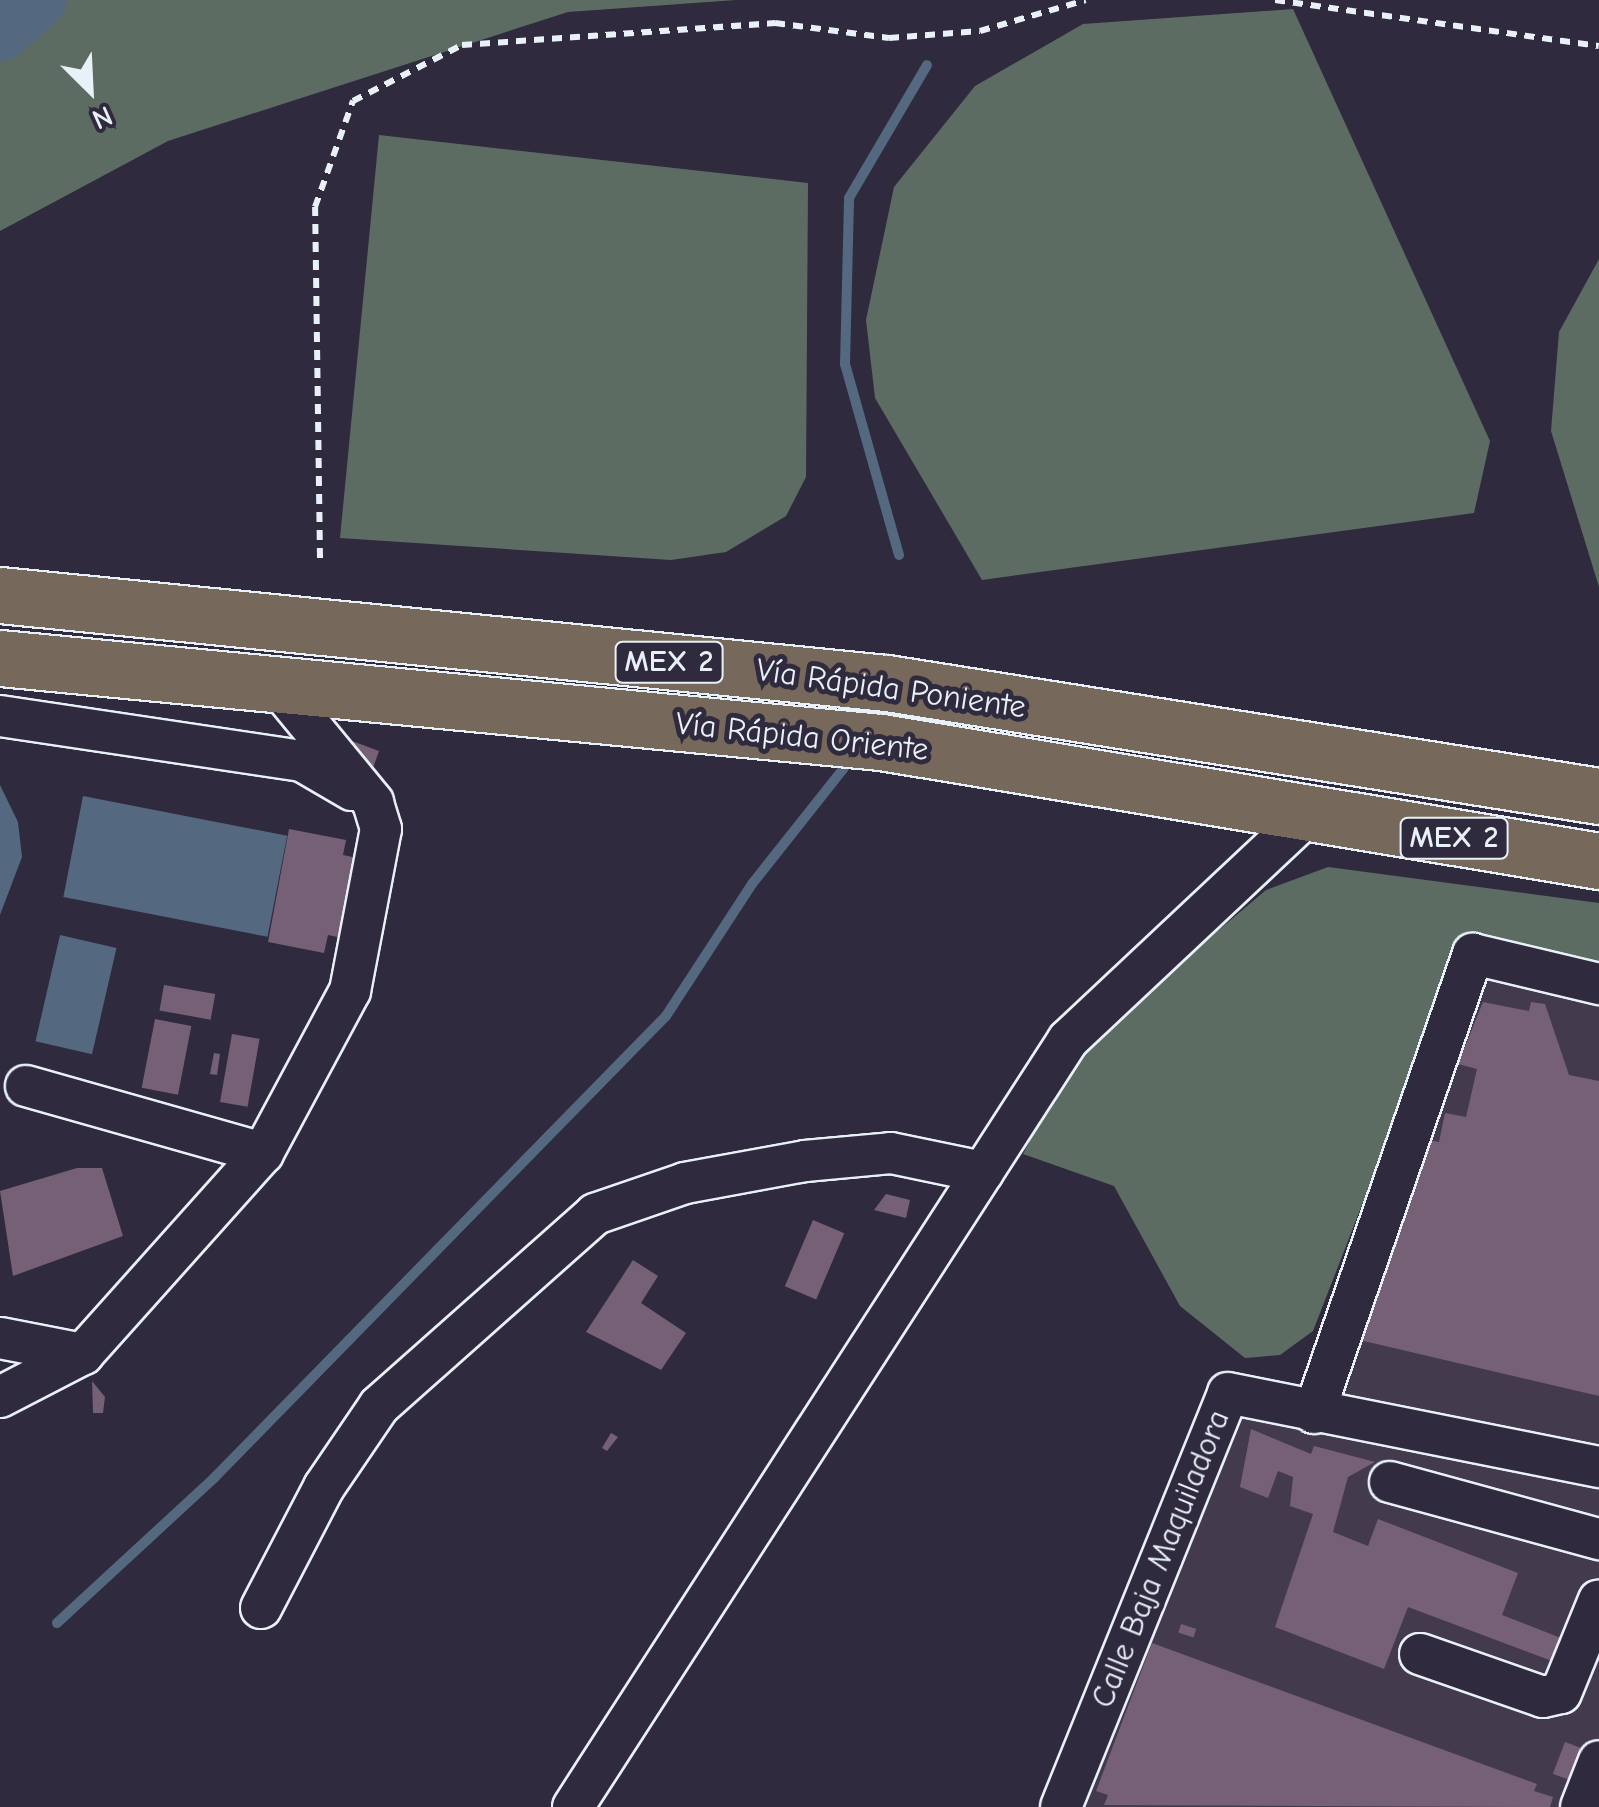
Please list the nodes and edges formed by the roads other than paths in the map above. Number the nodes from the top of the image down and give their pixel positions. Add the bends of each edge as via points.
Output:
1 (0, 594) edge
2 (0, 658) edge
3 (277, 684) junction
4 (0, 716) edge
5 (1599, 796) edge
6 (373, 802) junction
7 (1308, 814) junction
8 (1599, 861) edge
9 (1599, 984) edge
10 (26, 1086) dead end
11 (264, 1153) junction
12 (983, 1172) junction
13 (0, 1338) edge
14 (82, 1354) junction
15 (0, 1397) edge
16 (1314, 1413) junction
17 (1599, 1466) edge
18 (1390, 1482) dead end
19 (1599, 1538) edge
20 (1599, 1600) edge
21 (261, 1608) dead end
22 (1420, 1654) dead end
23 (1599, 1761) edge
24 (573, 1807) edge
25 (1061, 1807) edge
26 (1581, 1807) edge

1 - 5 highway, Vía Rápida Poniente / MEX 2 via 888,684
2 - 3 highway, Vía Rápida Oriente / MEX 2
3 - 6 street
3 - 7 highway, Vía Rápida Oriente / MEX 2 via 881,742
4 - 6 street via 302,760
6 - 11 street via 380,829 350,991
7 - 8 highway, Vía Rápida Oriente / MEX 2
7 - 12 street via 1068,1040
9 - 16 street via 1473,954
10 - 11 street
11 - 14 street
12 - 21 street via 892,1153 805,1161 685,1183 595,1214 380,1406 324,1487
12 - 24 street
13 - 14 street
14 - 15 street
16 - 17 street, Calle Baja Maquiladora
16 - 25 street, Calle Baja Maquiladora via 1228,1393
18 - 19 street
20 - 22 street via 1561,1693 1543,1697
23 - 26 street

